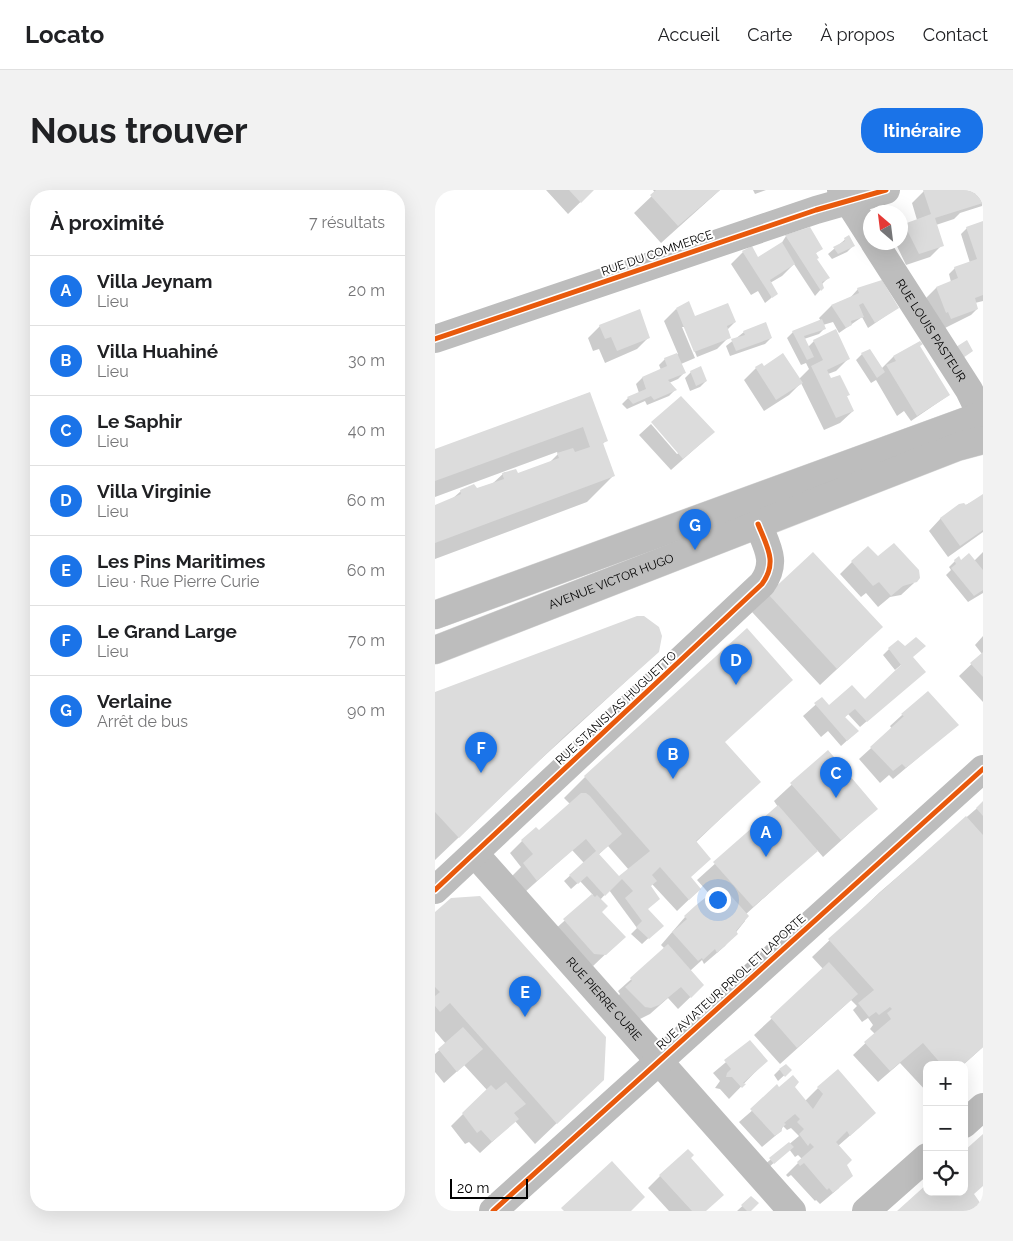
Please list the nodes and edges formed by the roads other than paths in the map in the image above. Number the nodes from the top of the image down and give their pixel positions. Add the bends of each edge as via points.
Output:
1 (886, 190) edge
2 (844, 196) edge
3 (863, 225) edge
4 (879, 250) edge
5 (435, 339) edge
6 (982, 422) edge
7 (758, 524) junction
8 (435, 615) edge
9 (435, 650) edge
10 (983, 769) edge
11 (475, 854) junction
12 (435, 890) edge
13 (658, 1062) junction
14 (983, 1107) edge
15 (968, 1120) edge
16 (923, 1161) edge
17 (493, 1211) edge
18 (792, 1211) edge
19 (866, 1211) edge

1 - 2 street, RUE DU COMMERCE
2 - 3 street
2 - 5 street, RUE DU COMMERCE via 816,210
4 - 6 street, RUE LOUIS PASTEUR via 969,390
6 - 7 street, AVENUE VICTOR HUGO via 957,447
6 - 8 street
7 - 9 street, AVENUE VICTOR HUGO
7 - 11 street, RUE STANISLAS HUGUETTO via 771,567 762,584
10 - 13 street, RUE AVIATEUR PRIOL ET LAPORTE
11 - 12 street, RUE STANISLAS HUGUETTO
11 - 13 street, RUE PIERRE CURIE
13 - 17 street, RUE AVIATEUR PRIOL ET LAPORTE
13 - 18 street, RUE PIERRE CURIE
14 - 15 street
16 - 19 street

